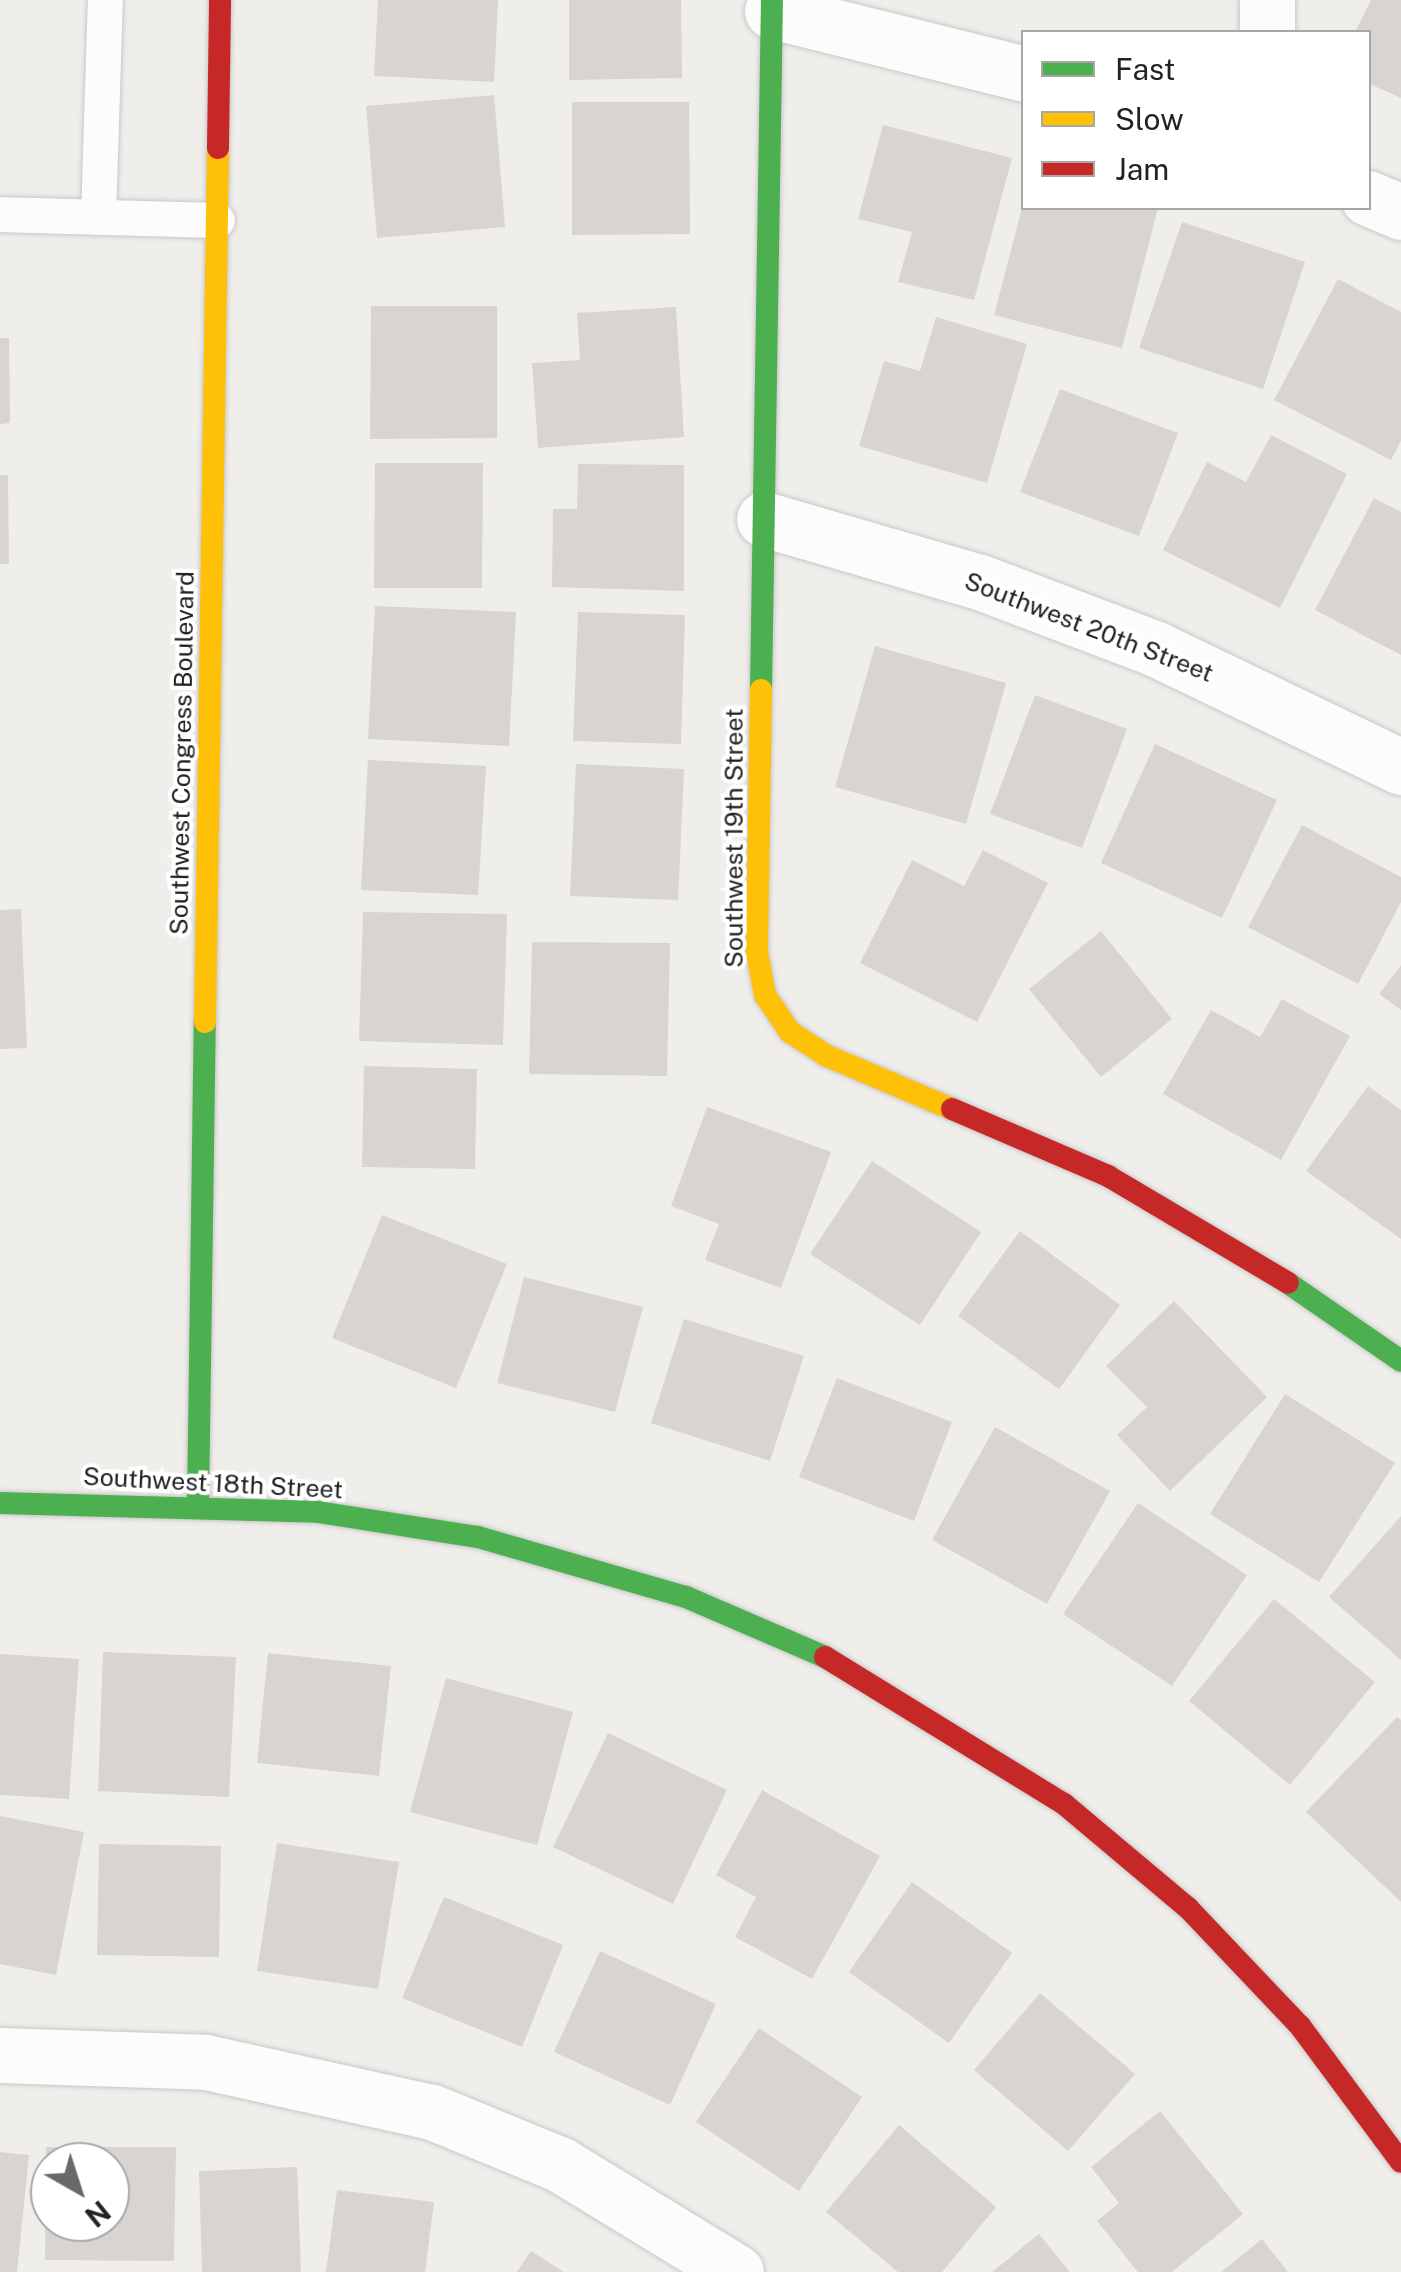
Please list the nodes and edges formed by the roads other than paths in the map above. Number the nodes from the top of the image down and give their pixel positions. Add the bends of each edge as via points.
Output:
1 (105, 0) edge
2 (220, 0) edge
3 (1268, 0) edge
4 (772, 5) edge
5 (1267, 30) edge
6 (1021, 73) edge
7 (1371, 199) edge
8 (1401, 212) edge
9 (0, 214) edge
10 (98, 217) junction
11 (218, 220) junction
12 (764, 520) junction
13 (1401, 768) edge
14 (1401, 1361) edge
15 (0, 1503) edge
16 (198, 1506) junction
17 (0, 2055) edge
18 (1401, 2162) edge
19 (736, 2272) edge

1 - 10 lane
2 - 11 street, Southwest Congress Boulevard
3 - 5 street
4 - 6 street
4 - 12 street, Southwest 19th Street
7 - 8 street
9 - 10 lane
10 - 11 lane
11 - 16 street, Southwest Congress Boulevard
12 - 13 street, Southwest 20th Street via 980,582 1156,649
12 - 14 street, Southwest 19th Street via 757,952 766,995 790,1032 1108,1176 1255,1260
15 - 16 street, Southwest 18th Street
16 - 18 street, Southwest 18th Street via 478,1537 686,1597 835,1661 1064,1804 1188,1908 1300,2026
17 - 19 street via 206,2062 432,2112 561,2165

